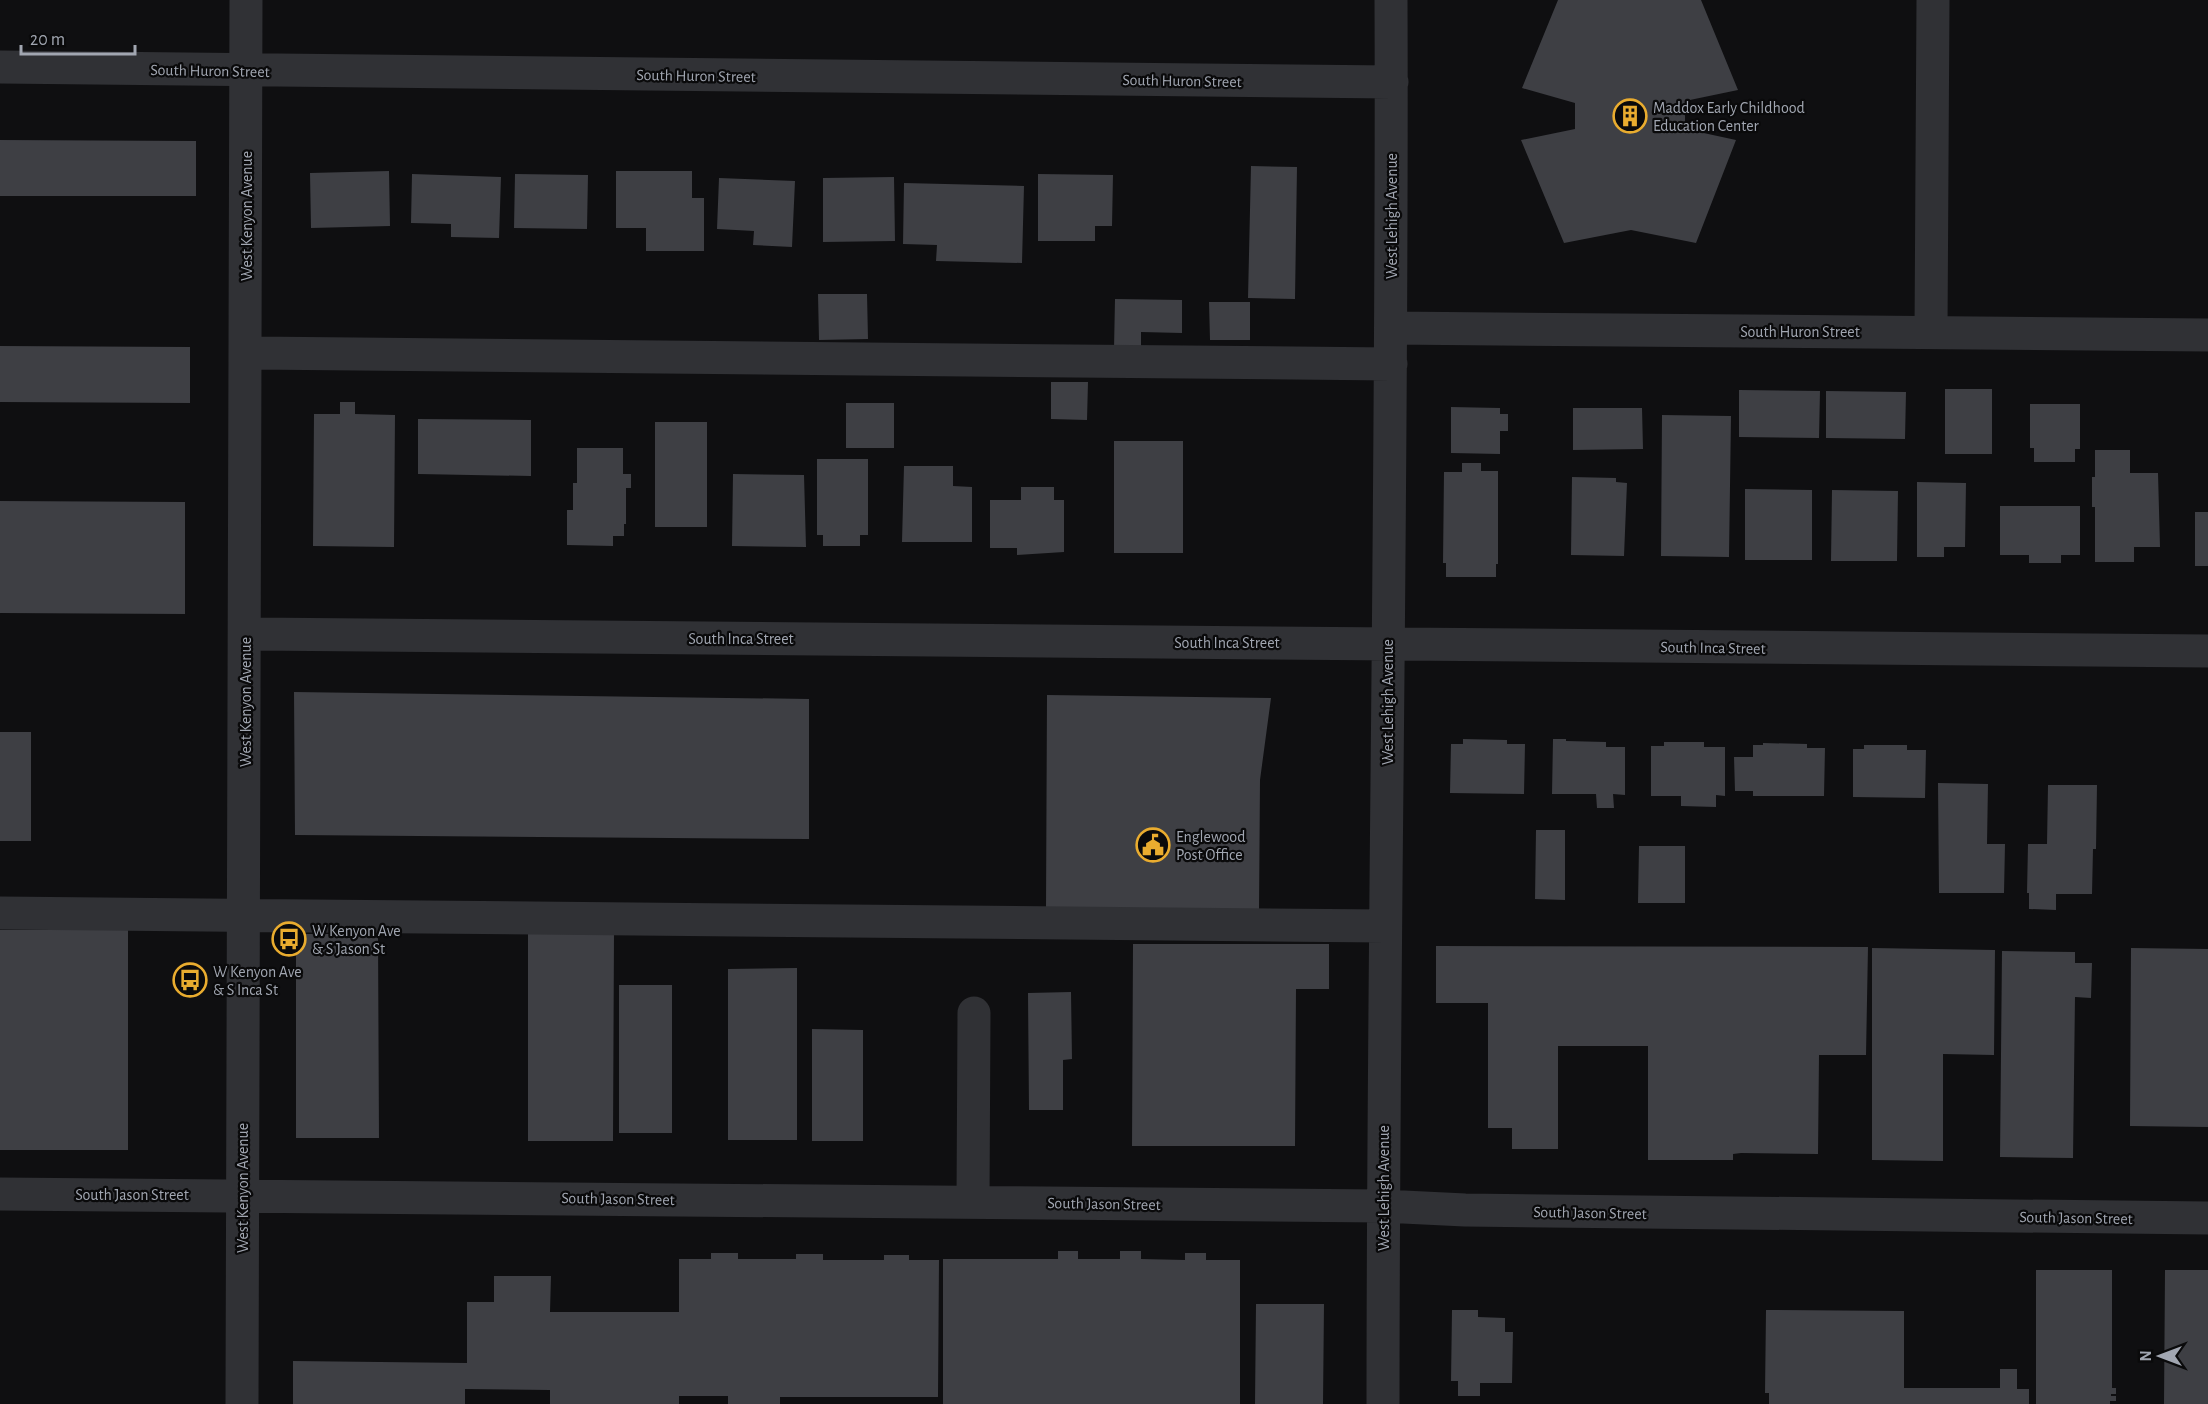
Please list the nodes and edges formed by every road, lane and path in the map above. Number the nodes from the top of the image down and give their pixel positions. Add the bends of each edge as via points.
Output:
1 (246, 0) edge
2 (1391, 0) edge
3 (1933, 0) edge
4 (0, 67) edge
5 (246, 70) junction
6 (1392, 82) junction
7 (1391, 328) junction
8 (1931, 332) junction
9 (2208, 335) edge
10 (246, 353) junction
11 (1391, 364) junction
12 (245, 634) junction
13 (1387, 644) junction
14 (2208, 651) edge
15 (0, 913) edge
16 (243, 914) junction
17 (1385, 926) junction
18 (974, 1013) dead end
19 (0, 1194) edge
20 (242, 1195) junction
21 (973, 1202) junction
22 (1383, 1206) junction
23 (2208, 1218) edge
24 (242, 1404) edge
25 (1383, 1404) edge

1 - 5 street, West Kenyon Avenue
2 - 6 street, West Lehigh Avenue
3 - 8 street
4 - 5 street, South Huron Street
5 - 6 street, South Huron Street
5 - 10 street, West Kenyon Avenue
6 - 7 street, West Lehigh Avenue
7 - 8 street, South Huron Street
7 - 11 street, West Lehigh Avenue
8 - 9 street, South Huron Street
10 - 11 street
10 - 12 street, West Kenyon Avenue
11 - 13 street, West Lehigh Avenue
12 - 13 street, South Inca Street
12 - 16 street, West Kenyon Avenue
13 - 14 street, South Inca Street
13 - 17 street, West Lehigh Avenue
15 - 16 street
16 - 17 street
16 - 20 street, West Kenyon Avenue
17 - 22 street, West Lehigh Avenue
18 - 21 street
19 - 20 street, South Jason Street
20 - 21 street, South Jason Street
20 - 24 street, West Kenyon Avenue
21 - 22 street, South Jason Street
22 - 23 street, South Jason Street
22 - 25 street, West Lehigh Avenue

